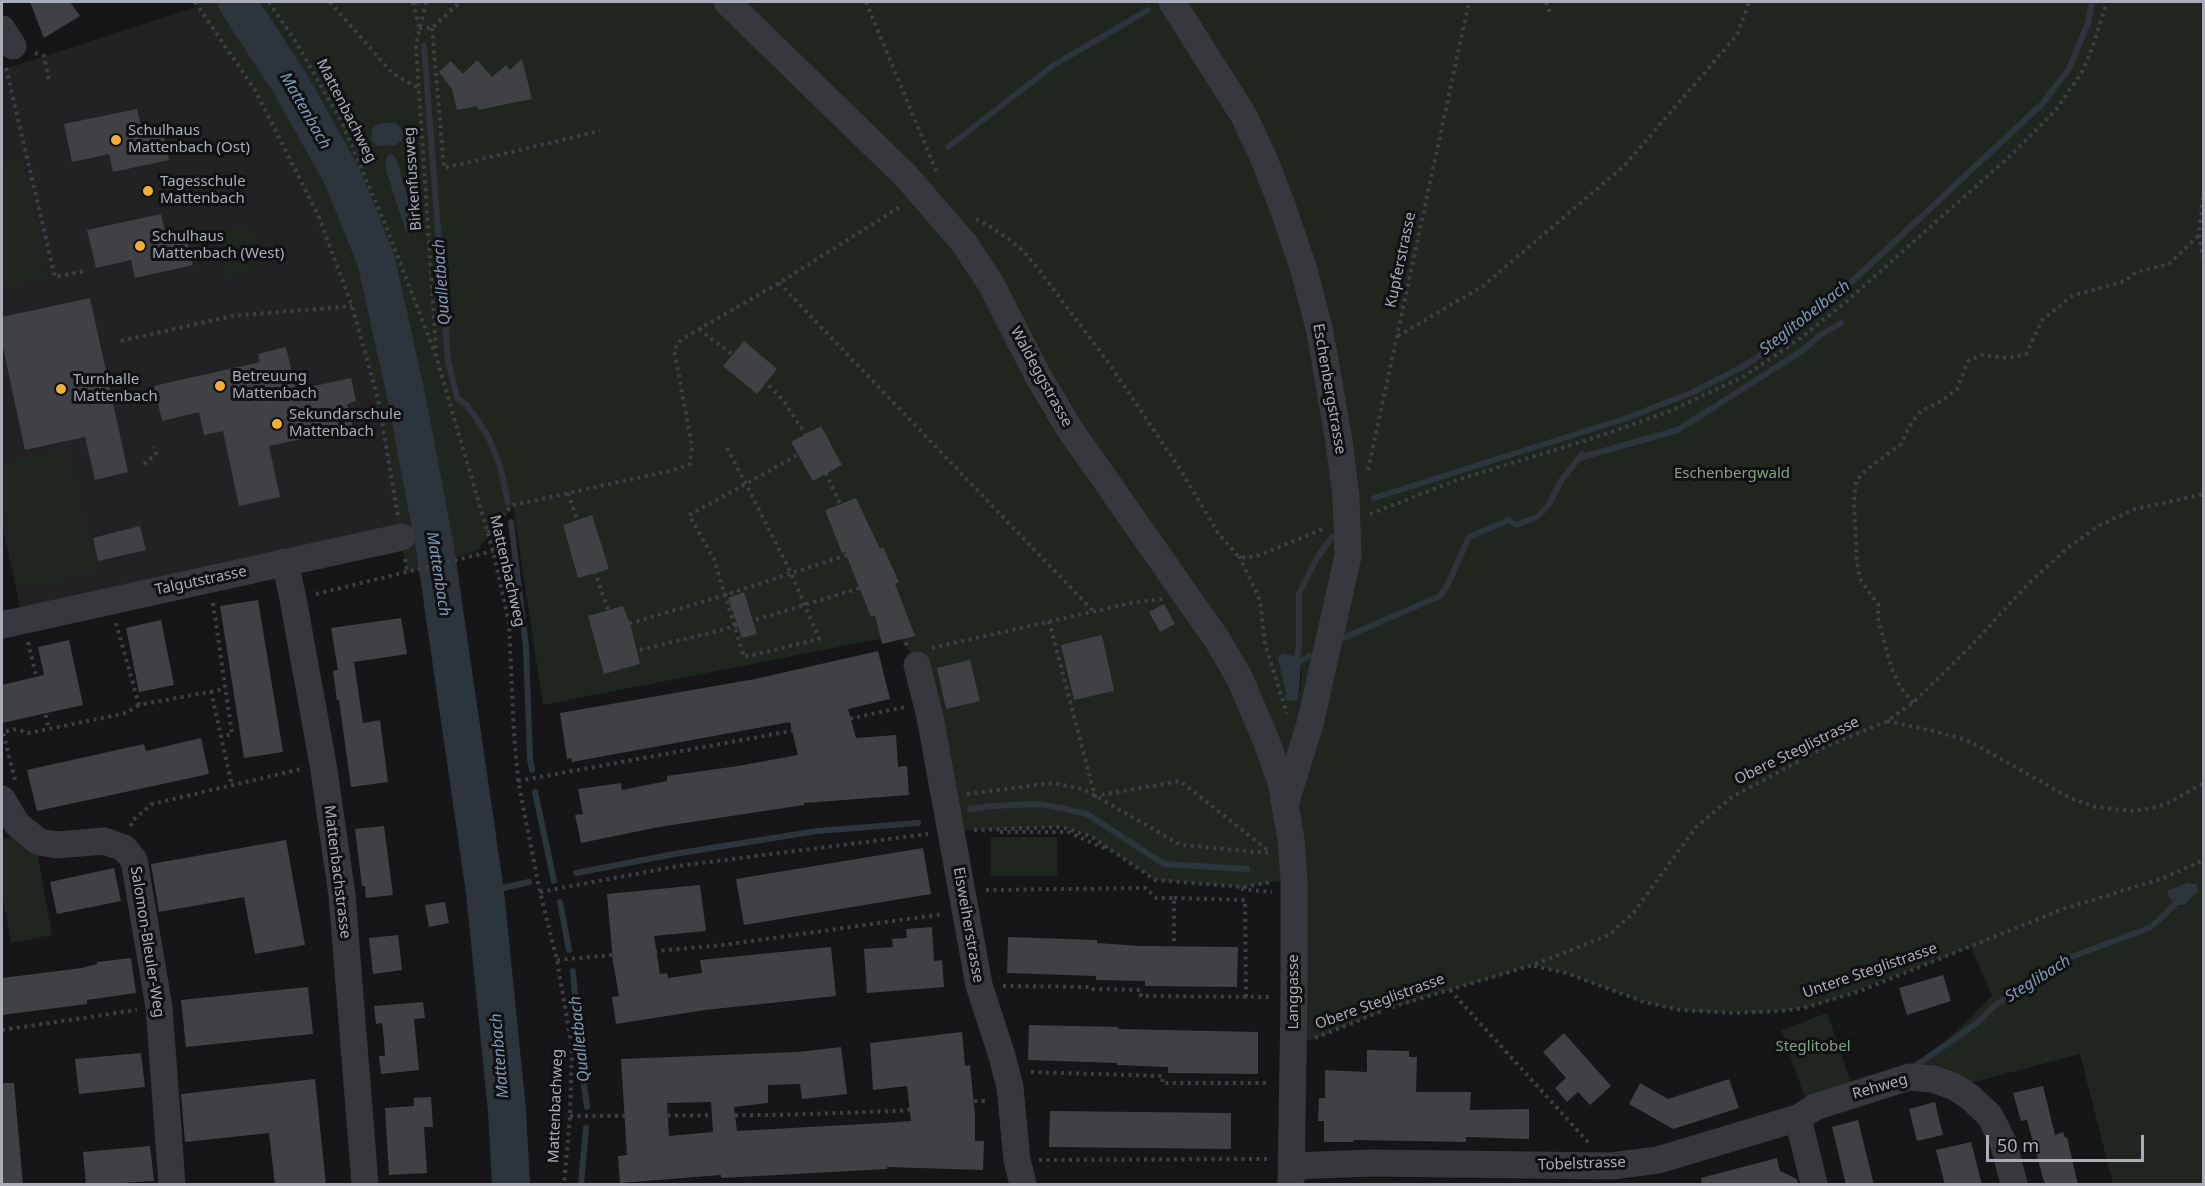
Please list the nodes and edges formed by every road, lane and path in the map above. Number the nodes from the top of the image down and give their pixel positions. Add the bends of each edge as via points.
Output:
1 (195, 2) edge
2 (269, 2) edge
3 (330, 2) edge
4 (413, 2) edge
5 (426, 2) edge
6 (460, 2) edge
7 (727, 2) edge
8 (866, 2) edge
9 (1172, 2) edge
10 (1469, 2) edge
11 (1546, 2) edge
12 (1749, 2) edge
13 (2107, 2) edge
14 (1550, 12) dead end
15 (419, 28) junction
16 (432, 28) junction
17 (7, 37) edge
18 (49, 81) dead end
19 (419, 88) junction
20 (600, 131) dead end
21 (2204, 190) edge
22 (924, 195) junction
23 (971, 217) dead end
24 (2199, 235) junction
25 (2204, 263) edge
26 (85, 271) dead end
27 (779, 283) junction
28 (352, 306) junction
29 (699, 329) junction
30 (1397, 337) junction
31 (121, 341) dead end
32 (436, 357) junction
33 (154, 446) dead end
34 (813, 446) junction
35 (728, 448) dead end
36 (144, 464) dead end
37 (1366, 476) dead end
38 (746, 484) junction
39 (568, 493) junction
40 (2204, 494) edge
41 (1348, 521) junction
42 (488, 534) junction
43 (402, 537) joint
44 (862, 550) junction
45 (493, 551) junction
46 (1239, 556) junction
47 (285, 562) junction
48 (792, 573) junction
49 (877, 583) junction
50 (211, 592) dead end
51 (725, 595) junction
52 (1187, 596) junction
53 (293, 599) junction
54 (806, 604) junction
55 (1093, 611) junction
56 (114, 614) dead end
57 (1049, 621) junction
58 (734, 626) junction
59 (14, 628) edge
60 (615, 628) junction
61 (914, 659) junction
62 (225, 689) junction
63 (212, 691) junction
64 (927, 702) junction
65 (1913, 703) junction
66 (139, 705) junction
67 (1887, 721) junction
68 (1290, 724) dead end
69 (49, 729) junction
70 (2, 732) edge
71 (222, 737) junction
72 (322, 764) junction
73 (519, 781) junction
74 (2204, 783) edge
75 (232, 786) junction
76 (945, 796) junction
77 (1095, 796) junction
78 (2, 799) edge
79 (1286, 801) junction
80 (951, 831) junction
81 (124, 848) junction
82 (2204, 860) edge
83 (1286, 886) junction
84 (540, 892) junction
85 (1174, 898) junction
86 (963, 900) junction
87 (1174, 946) dead end
88 (557, 960) junction
89 (1533, 965) junction
90 (979, 986) junction
91 (1450, 990) junction
92 (1246, 997) junction
93 (1274, 997) dead end
94 (159, 1007) junction
95 (2, 1030) edge
96 (1293, 1047) junction
97 (1006, 1071) junction
98 (1260, 1083) dead end
99 (1012, 1102) junction
100 (570, 1116) junction
101 (1798, 1118) junction
102 (1285, 1170) edge
103 (1020, 1172) edge
104 (1495, 1175) edge
105 (1612, 1175) edge
106 (172, 1185) edge
107 (365, 1185) edge
108 (564, 1185) edge
109 (1814, 1185) edge
110 (2014, 1185) edge

1 - 28 path via 255,90 318,215
2 - 32 path, Mattenbachweg via 342,123
3 - 19 path via 392,73
4 - 15 path
5 - 15 path, Birkenfussweg
6 - 16 path
7 - 22 street, Waldeggstrasse
8 - 22 path via 938,176
9 - 41 street, Eschenbergstrasse via 1244,116 1299,253 1325,352
10 - 30 path, Kupferstrasse
11 - 14 path
12 - 30 path via 1737,35 1625,165 1483,286
13 - 41 path via 2082,72 2055,111 1882,270 1798,340 1743,377 1670,411 1449,483
15 - 16 path
15 - 19 path, Birkenfussweg
16 - 20 path via 444,168
17 - 18 path via 44,56
17 - 26 path via 6,68 55,277
19 - 32 path, Birkenfussweg
21 - 24 path
22 - 27 path
22 - 52 street, Waldeggstrasse via 979,263 1069,428
23 - 46 path via 1010,240 1039,270 1108,362 1218,533
24 - 25 path
24 - 65 path via 2169,264 2072,296 2042,320 2026,354 2008,358 1982,355 1968,361 1957,388 1921,411 1901,444 1856,481 1857,564 1861,580 1878,604 1891,667
27 - 29 path
27 - 55 path
28 - 31 path via 232,316
28 - 43 path via 378,399
29 - 34 path via 760,376 783,400
29 - 39 path via 674,349 692,446 690,464 674,471
30 - 37 path, Kupferstrasse
32 - 42 path, Mattenbachweg
33 - 36 path via 156,454
34 - 38 path
34 - 44 path
35 - 38 path
38 - 48 path
38 - 51 path via 689,515 714,559
39 - 42 path via 513,505
39 - 60 path
40 - 65 path, Obere Steglistrasse via 2135,509 2087,534 2030,582
41 - 46 path via 1260,555
41 - 79 street, Eschenbergstrasse via 1345,574 1310,724
42 - 45 path, Mattenbachweg
43 - 47 street, Talgutstrasse
44 - 48 path
44 - 49 path
45 - 53 path
45 - 73 path, Mattenbachweg via 509,622
46 - 68 path via 1260,600 1265,644
47 - 53 street, Mattenbachstrasse
47 - 59 street, Talgutstrasse
48 - 51 path
48 - 54 path
49 - 54 path
49 - 61 path
50 - 62 path
51 - 58 path
51 - 60 path
52 - 55 path
52 - 79 street, Waldeggstrasse via 1240,679
53 - 72 street, Mattenbachstrasse
54 - 58 path
54 - 58 path via 819,639 744,657
55 - 57 path
56 - 66 path
57 - 61 path
57 - 77 path
58 - 60 path via 623,654
59 - 69 path
61 - 64 street, Eisweiherstrasse
62 - 63 path
62 - 71 path via 232,734
63 - 66 path
63 - 71 path
64 - 73 path
64 - 76 street, Eisweiherstrasse
65 - 67 path, Obere Steglistrasse
66 - 69 path via 126,713
67 - 74 path via 1963,739 2070,798 2096,807 2148,809 2166,804
67 - 89 path, Obere Steglistrasse via 1825,747 1732,797 1690,834 1626,922 1602,938
69 - 70 path
70 - 78 path via 15,780
71 - 75 path
72 - 75 path
72 - 107 street, Mattenbachstrasse via 342,895
73 - 84 path, Mattenbachweg
75 - 81 path via 152,804 132,821
76 - 77 path via 1053,783 1083,789
76 - 80 street, Eisweiherstrasse
77 - 77 path via 1180,781 1268,852 1275,853 1181,844
78 - 81 street, Salomon-Bleuler-Weg via 17,824 39,842 57,845 104,841
79 - 83 street, Langgasse via 1291,839
80 - 83 path via 1068,832 1113,853 1155,882
80 - 83 path via 1062,827 1092,837 1155,880
80 - 84 path via 678,866
80 - 86 street, Eisweiherstrasse
81 - 94 street, Salomon-Bleuler-Weg via 134,860
82 - 89 path, Untere Steglistrasse via 2161,879 2063,909 1868,988 1782,1011 1680,1010
83 - 96 street, Langgasse
84 - 88 path, Mattenbachweg
85 - 86 path via 1156,898 1146,888
85 - 87 path
85 - 92 path via 1245,900
86 - 88 path via 723,945
86 - 90 street, Eisweiherstrasse
88 - 100 path, Mattenbachweg via 572,1048
89 - 91 path, Obere Steglistrasse
90 - 92 path via 1092,987 1140,990 1141,996
90 - 97 street, Eisweiherstrasse
91 - 96 path, Obere Steglistrasse via 1392,1007
91 - 105 path
92 - 93 path
94 - 95 path
94 - 106 street, Salomon-Bleuler-Weg
96 - 102 street, Langgasse
97 - 98 path via 1162,1076 1162,1083
97 - 99 street, Eisweiherstrasse
99 - 100 path via 973,1101 899,1111 788,1115
99 - 103 street, Eisweiherstrasse
100 - 108 path, Mattenbachweg
101 - 105 street, Tobelstrasse
101 - 109 street
101 - 110 street, Rehweg via 1815,1107 1909,1077 1933,1079 1955,1087 1990,1116 2003,1142
102 - 103 path
102 - 104 street, Tobelstrasse via 1372,1163
104 - 105 street, Tobelstrasse

